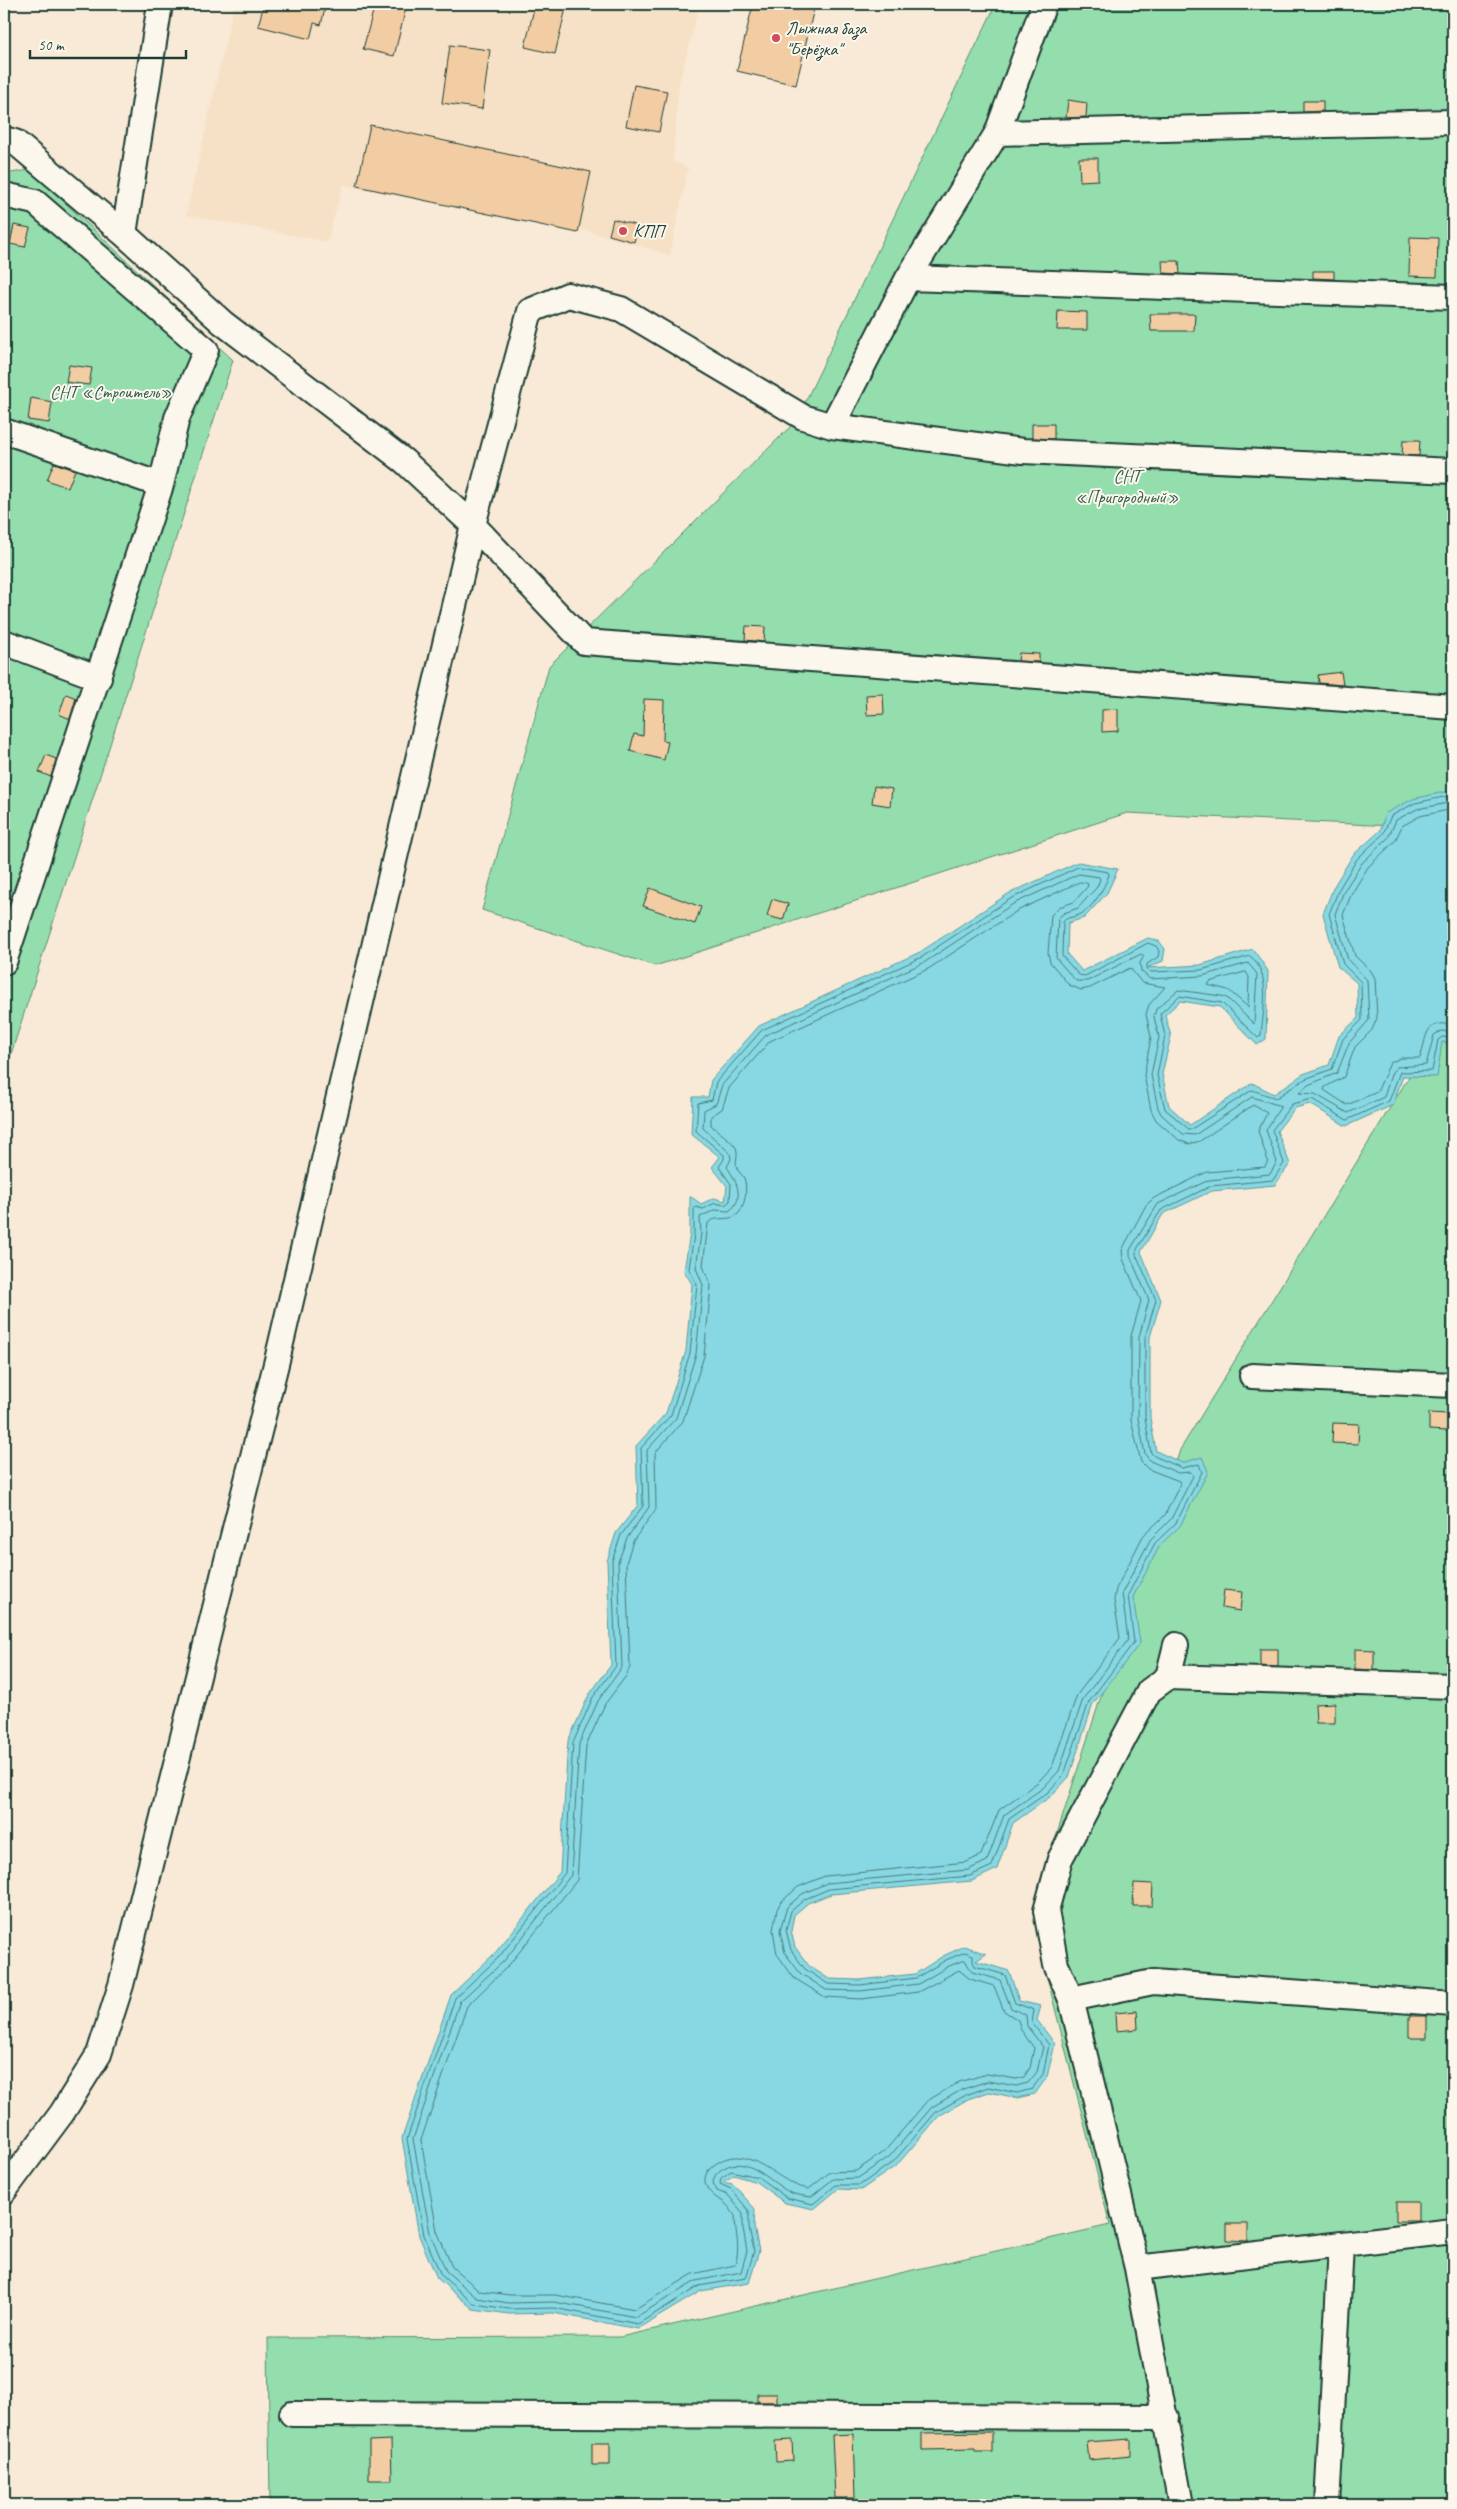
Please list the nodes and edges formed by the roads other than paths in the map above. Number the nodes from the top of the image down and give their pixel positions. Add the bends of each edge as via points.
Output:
1 (160, 4) edge
2 (1044, 4) edge
3 (1453, 122) edge
4 (997, 134) junction
5 (4, 139) edge
6 (4, 195) edge
7 (124, 234) junction
8 (908, 278) junction
9 (1453, 297) edge
10 (832, 426) junction
11 (4, 431) edge
12 (1453, 471) edge
13 (161, 485) junction
14 (472, 525) junction
15 (4, 642) edge
16 (99, 678) junction
17 (1453, 708) edge
18 (4, 962) edge
19 (1252, 1376) dead end
20 (1453, 1385) edge
21 (1176, 1644) dead end
22 (1168, 1677) junction
23 (1453, 1686) edge
24 (1071, 1999) junction
25 (1453, 2004) edge
26 (4, 2191) edge
27 (1453, 2231) edge
28 (1341, 2246) junction
29 (1137, 2268) junction
30 (292, 2414) dead end
31 (1166, 2417) junction
32 (1181, 2505) edge
33 (1327, 2505) edge

1 - 7 street
2 - 4 street
3 - 4 street
4 - 8 street
5 - 7 street via 15,142
6 - 13 street via 34,202 206,350 177,418
7 - 14 street via 223,323 404,461
8 - 9 street
8 - 10 street
10 - 12 street via 1023,451
10 - 14 street via 803,417 621,309 568,295 530,311
11 - 13 street
13 - 16 street
14 - 17 street via 584,642
14 - 26 street via 278,1356 121,1985 99,2054 62,2113
15 - 16 street
16 - 18 street
19 - 20 street
21 - 22 street
22 - 23 street
22 - 24 street via 1149,1691 1060,1859 1046,1911 1056,1965
24 - 25 street via 1153,1982
24 - 29 street
27 - 28 street
28 - 29 street
28 - 33 street
29 - 31 street
30 - 31 street
31 - 32 street

